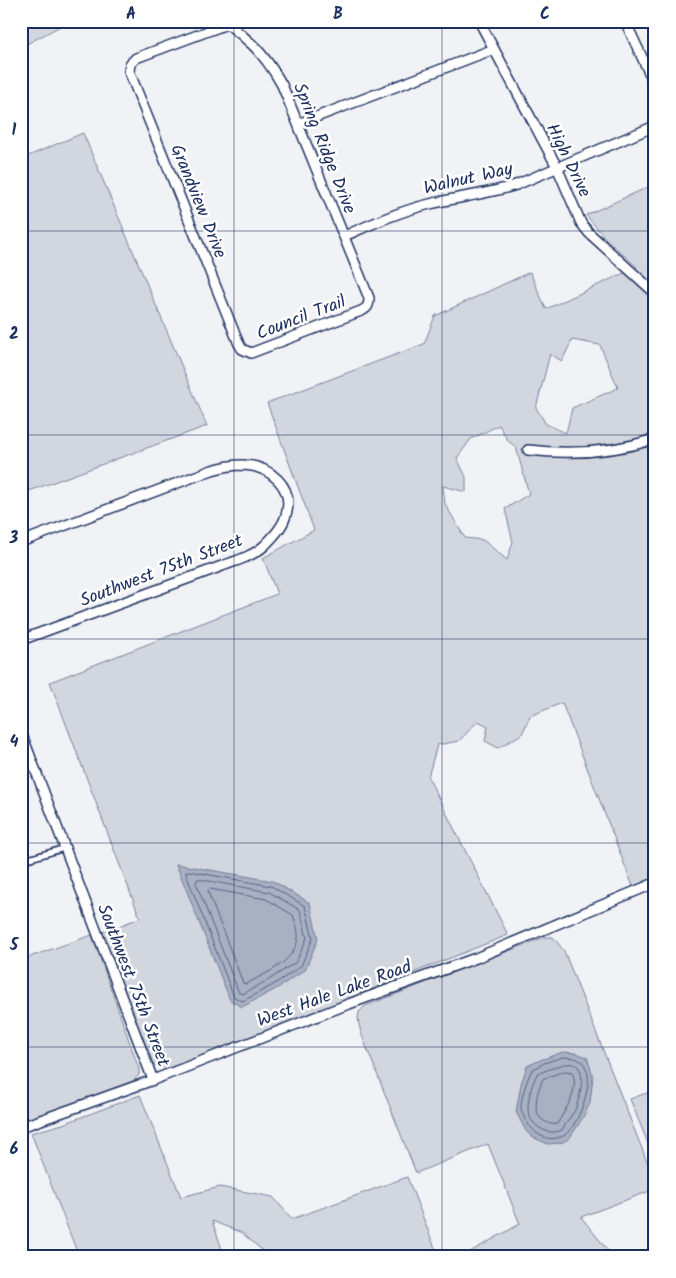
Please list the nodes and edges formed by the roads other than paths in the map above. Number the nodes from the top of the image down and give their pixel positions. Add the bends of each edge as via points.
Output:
1 (479, 21) edge
2 (625, 21) edge
3 (229, 22) edge
4 (494, 49) junction
5 (655, 85) edge
6 (298, 124) junction
7 (655, 126) edge
8 (557, 167) junction
9 (344, 236) junction
10 (655, 293) edge
11 (369, 305) joint
12 (242, 350) joint
13 (655, 439) edge
14 (528, 450) dead end
15 (21, 542) edge
16 (21, 640) edge
17 (21, 732) edge
18 (30, 758) junction
19 (21, 762) edge
20 (65, 848) junction
21 (21, 861) edge
22 (655, 883) edge
23 (153, 1080) junction
24 (21, 1127) edge

1 - 4 street, High Drive
2 - 5 street
3 - 6 street, Spring Ridge Drive via 270,64
3 - 12 street, Grandview Drive via 136,58 129,70
4 - 6 street
4 - 8 street, High Drive
6 - 9 street, Spring Ridge Drive
7 - 8 street, Walnut Way
8 - 9 street, Walnut Way via 495,192 409,209
8 - 10 street, High Drive via 589,234
9 - 11 street, Spring Ridge Drive
11 - 12 street, Council Trail via 362,311 251,354
13 - 14 street via 574,454
15 - 16 street, Southwest 75th Street via 231,465 245,465 275,476 284,487 288,500 286,515 279,529 253,553
17 - 18 street, Southwest 75th Street
18 - 19 street
18 - 20 street, Southwest 75th Street
20 - 21 lane
20 - 23 street, Southwest 75th Street
22 - 23 street, West Hale Lake Road via 476,958
23 - 24 street, West Hale Lake Road

